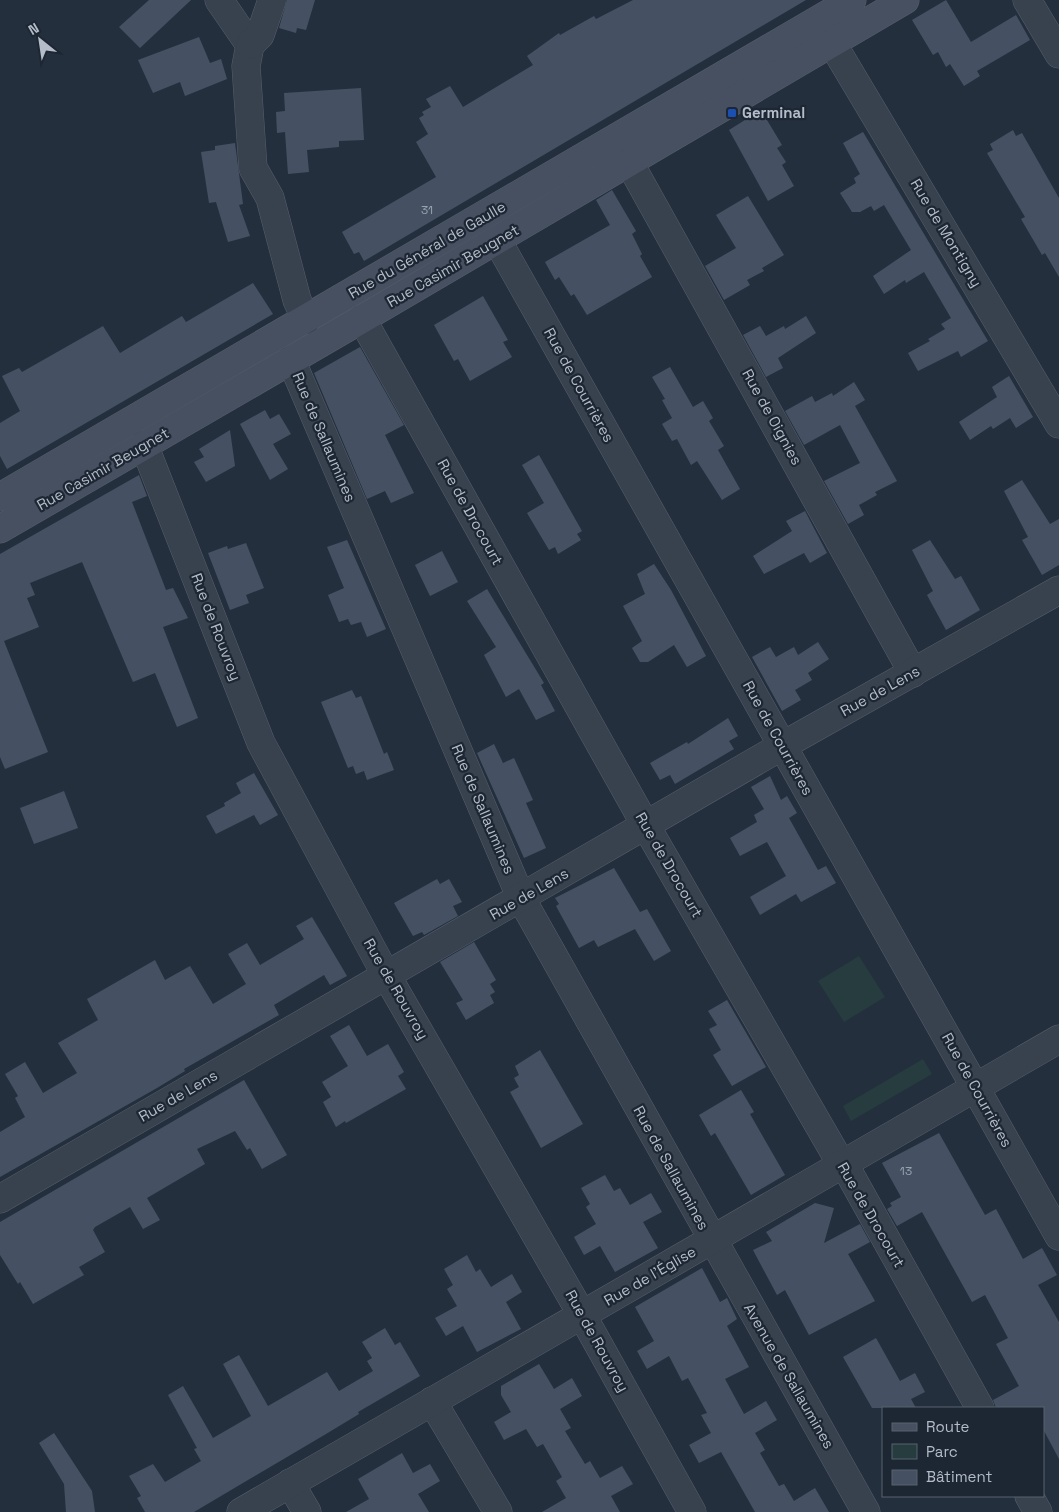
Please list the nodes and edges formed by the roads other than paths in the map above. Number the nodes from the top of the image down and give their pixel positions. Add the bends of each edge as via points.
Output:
1 (219, 0) edge
2 (272, 0) edge
3 (852, 0) edge
4 (905, 0) edge
5 (1027, 0) edge
6 (832, 43) junction
7 (250, 45) junction
8 (1059, 54) edge
9 (630, 162) junction
10 (497, 240) junction
11 (362, 319) junction
12 (306, 320) junction
13 (291, 360) junction
14 (1059, 424) edge
15 (144, 445) junction
16 (0, 497) edge
17 (0, 528) edge
18 (1059, 590) edge
19 (913, 673) junction
20 (782, 746) junction
21 (646, 826) junction
22 (521, 898) junction
23 (387, 976) junction
24 (1059, 1039) edge
25 (975, 1086) junction
26 (843, 1162) junction
27 (0, 1199) edge
28 (1059, 1236) edge
29 (712, 1240) junction
30 (582, 1315) junction
31 (432, 1402) junction
32 (979, 1407) edge
33 (290, 1483) junction
34 (1030, 1497) edge
35 (241, 1512) edge
36 (308, 1512) edge
37 (498, 1512) edge
38 (692, 1512) edge
39 (866, 1512) edge
40 (1038, 1512) edge

1 - 7 street
2 - 7 street via 260,35
3 - 12 main road, Rue du Général de Gaulle
4 - 6 main road, Rue Casimir Beugnet
5 - 8 street
6 - 9 main road, Rue Casimir Beugnet
6 - 14 street, Rue de Montigny
7 - 12 street via 246,66 253,168 270,198 297,300
9 - 10 main road, Rue Casimir Beugnet
9 - 19 street, Rue de Oignies
10 - 11 main road, Rue Casimir Beugnet
10 - 20 street, Rue de Courrières
11 - 13 main road, Rue Casimir Beugnet
11 - 21 street, Rue de Drocourt
12 - 16 main road, Rue du Général de Gaulle
13 - 15 main road, Rue Casimir Beugnet
13 - 22 street, Rue de Sallaumines
15 - 17 main road, Rue Casimir Beugnet
15 - 23 street, Rue de Rouvroy via 261,743
18 - 19 street, Rue de Lens
19 - 20 street, Rue de Lens
20 - 21 street, Rue de Lens
20 - 25 street, Rue de Courrières
21 - 22 street, Rue de Lens
21 - 26 street, Rue de Drocourt
22 - 23 street, Rue de Lens
22 - 29 street, Rue de Sallaumines
23 - 27 street, Rue de Lens
23 - 30 street, Rue de Rouvroy
24 - 25 street, Rue de l'Église
25 - 26 street, Rue de l'Église
25 - 28 street, Rue de Courrières
26 - 29 street, Rue de l'Église
26 - 32 street, Rue de Drocourt
29 - 30 street, Rue de l'Église
29 - 39 street, Avenue de Sallaumines
30 - 31 street, Rue de l'Église
30 - 38 street, Rue de Rouvroy
31 - 33 street, Rue de l'Église
31 - 37 street
33 - 35 street, Rue de l'Église
33 - 36 street
34 - 40 street

